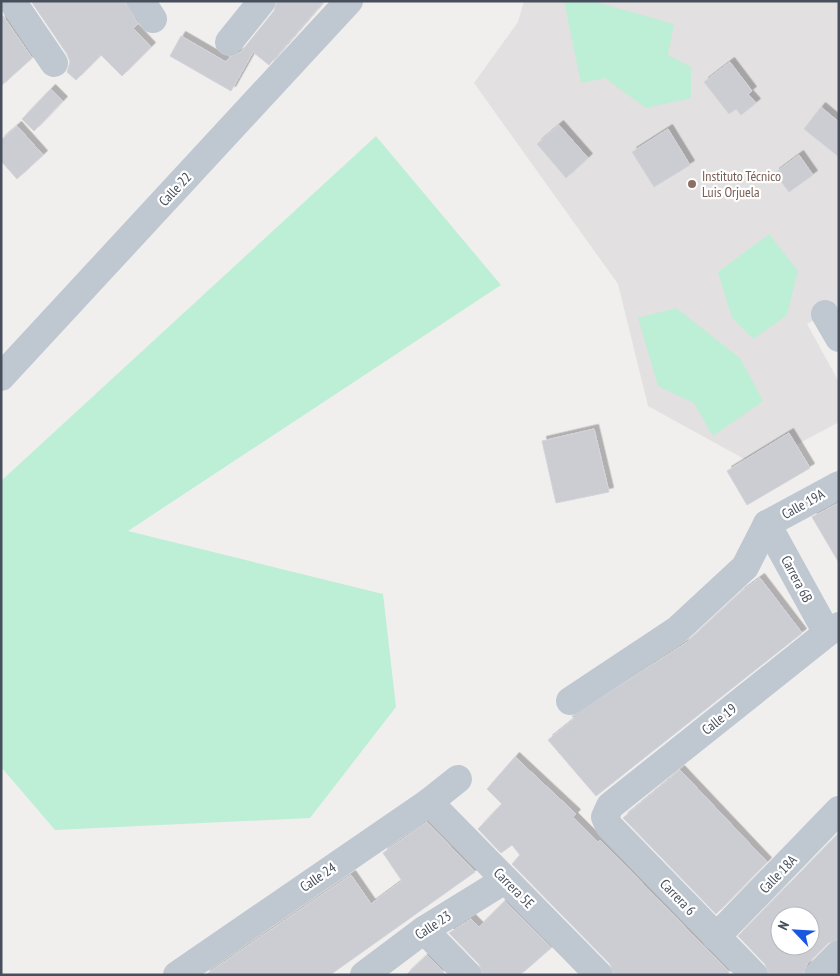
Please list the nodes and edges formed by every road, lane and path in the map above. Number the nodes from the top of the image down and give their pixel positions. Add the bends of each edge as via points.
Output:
1 (12, 1) edge
2 (262, 1) edge
3 (350, 1) edge
4 (229, 42) dead end
5 (54, 63) dead end
6 (825, 314) dead end
7 (839, 338) edge
8 (1, 377) edge
9 (839, 485) edge
10 (767, 524) junction
11 (833, 630) edge
12 (570, 701) dead end
13 (458, 779) dead end
14 (429, 802) junction
15 (839, 810) edge
16 (605, 817) joint
17 (505, 880) junction
18 (424, 930) junction
19 (716, 938) junction
20 (839, 954) edge
21 (177, 975) edge
22 (364, 975) edge
23 (468, 975) edge
24 (599, 975) edge
25 (754, 975) edge
26 (818, 975) edge

1 - 5 street
2 - 4 street
3 - 8 street, Calle 22
6 - 7 street
9 - 10 street, Calle 19A
10 - 11 street, Carrera 6B
10 - 12 street via 745,567 677,630
11 - 16 street, Calle 19 via 610,806
13 - 14 street, Calle 24
14 - 17 street, Carrera 5E
14 - 21 street, Calle 24
15 - 19 street, Calle 18A
16 - 19 street, Carrera 6 via 608,826
17 - 18 street, Calle 23
17 - 24 street, Carrera 5E
18 - 22 street, Calle 23
18 - 23 street
19 - 25 street, Carrera 6
20 - 26 street

